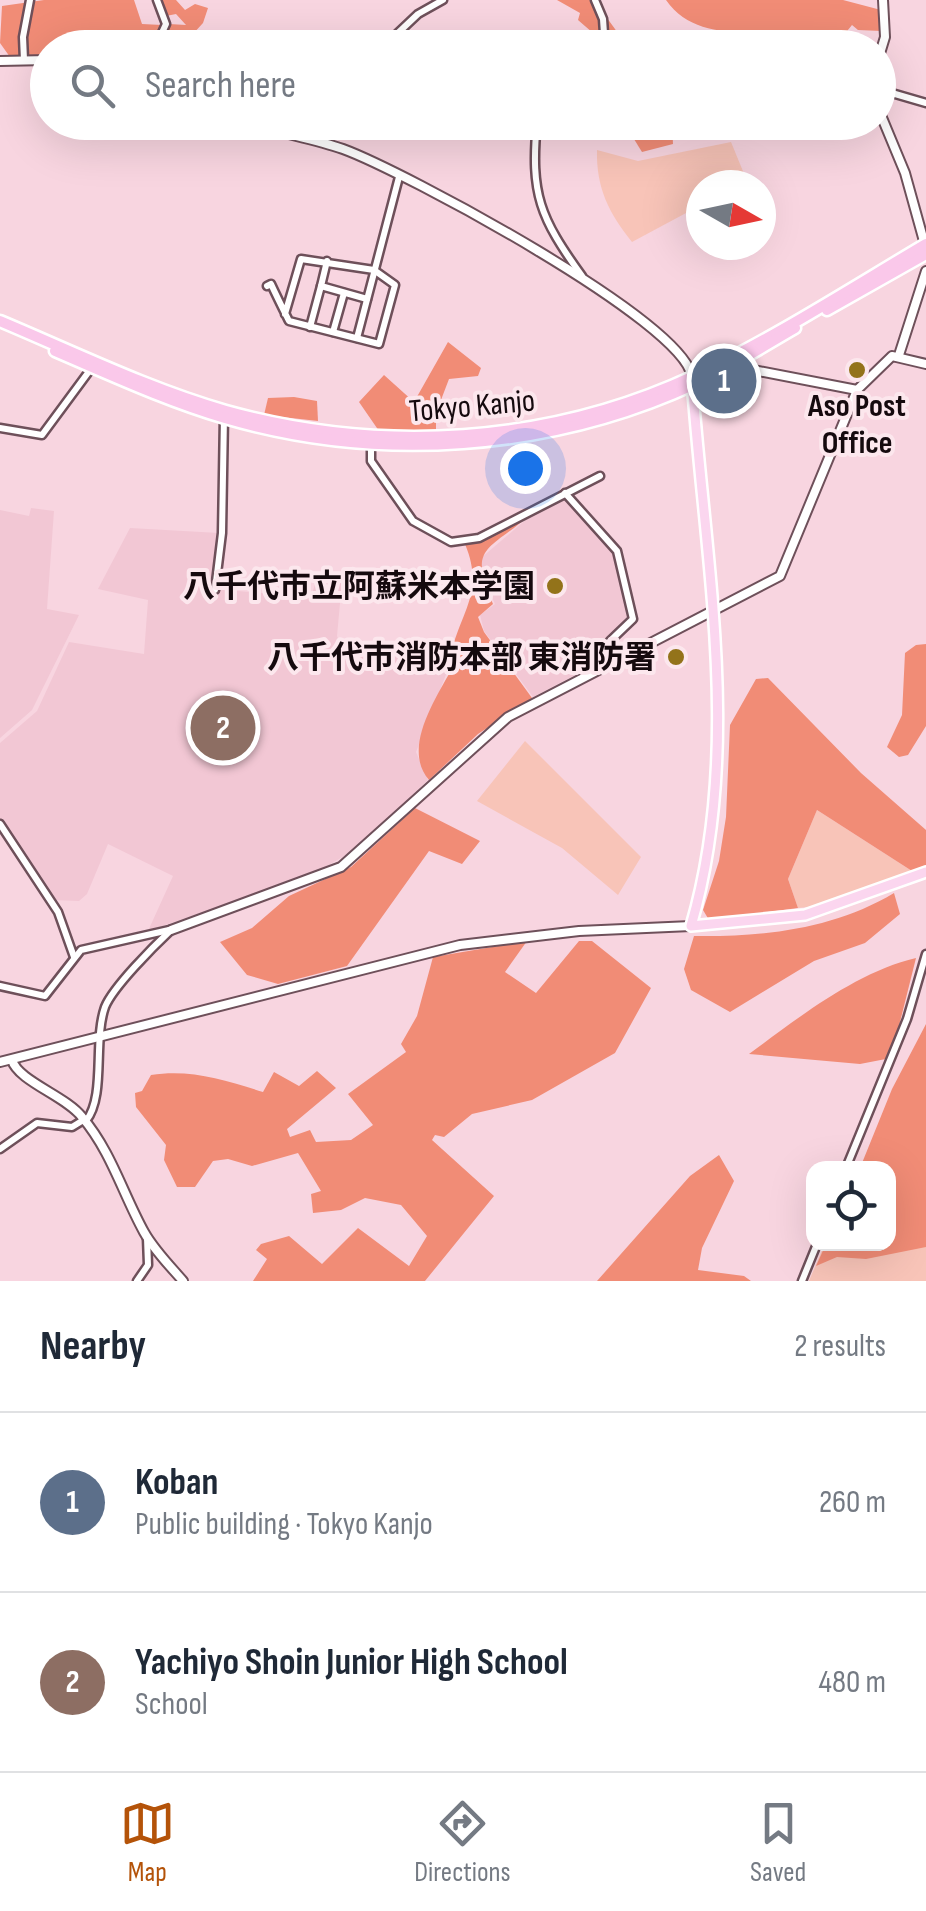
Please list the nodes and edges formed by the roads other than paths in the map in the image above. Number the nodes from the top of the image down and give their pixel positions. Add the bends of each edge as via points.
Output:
1 (30, 0) edge
2 (157, 0) edge
3 (443, 0) edge
4 (596, 0) edge
5 (883, 0) edge
6 (163, 30) edge
7 (401, 30) edge
8 (604, 30) edge
9 (885, 30) edge
10 (24, 60) junction
11 (30, 60) edge
12 (0, 61) edge
13 (896, 95) edge
14 (926, 104) edge
15 (311, 140) edge
16 (536, 140) edge
17 (892, 140) edge
18 (400, 177) junction
19 (926, 245) edge
20 (926, 253) edge
21 (327, 261) junction
22 (374, 270) junction
23 (926, 271) edge
24 (582, 276) junction
25 (267, 286) dead end
26 (321, 286) junction
27 (344, 293) junction
28 (367, 299) junction
29 (286, 314) junction
30 (0, 324) edge
31 (310, 327) junction
32 (333, 332) junction
33 (357, 338) junction
34 (899, 354) junction
35 (740, 360) junction
36 (94, 364) junction
37 (926, 364) edge
38 (692, 381) junction
39 (856, 390) junction
40 (224, 414) junction
41 (0, 428) edge
42 (371, 444) junction
43 (600, 476) dead end
44 (566, 492) junction
45 (215, 590) dead end
46 (711, 612) junction
47 (617, 659) junction
48 (0, 824) edge
49 (926, 872) edge
50 (691, 926) junction
51 (171, 930) junction
52 (926, 954) edge
53 (74, 957) junction
54 (0, 986) edge
55 (98, 1038) junction
56 (12, 1060) junction
57 (0, 1062) edge
58 (85, 1120) junction
59 (0, 1149) edge
60 (849, 1161) edge
61 (147, 1236) junction
62 (814, 1251) edge
63 (137, 1281) edge
64 (183, 1281) edge
65 (802, 1281) edge

1 - 10 street
2 - 6 street
3 - 7 street
4 - 8 street
5 - 9 street
10 - 11 street
10 - 12 street
13 - 14 street
15 - 18 street
16 - 24 street via 535,190 550,228
17 - 19 street
18 - 22 street
18 - 24 street
19 - 20 street
19 - 38 highway, Tokyo Kanjo
20 - 35 highway, Tokyo Kanjo
21 - 22 street
21 - 26 street
21 - 29 street via 301,259
22 - 28 street
22 - 33 street via 395,286 379,344
23 - 34 street
24 - 38 street via 684,354
25 - 29 street
26 - 27 street
26 - 31 street
27 - 28 street
27 - 32 street
28 - 33 street
29 - 31 street
30 - 36 highway, Tokyo Kanjo
31 - 32 street
32 - 33 street
34 - 37 street
34 - 39 street via 886,358
35 - 38 highway, Tokyo Kanjo
35 - 39 street via 748,369
36 - 40 highway, Tokyo Kanjo
36 - 41 street via 42,435
38 - 40 highway, Tokyo Kanjo via 560,421 455,436 326,432
38 - 42 highway, Tokyo Kanjo via 626,411 530,435
38 - 46 main road
39 - 46 street via 780,576
40 - 42 highway, Tokyo Kanjo via 275,430
40 - 45 street
42 - 44 street via 370,461 413,521 451,542 479,538
43 - 44 street
44 - 47 street via 616,551 633,619 610,641
46 - 47 street
46 - 50 main road via 718,781 708,864
47 - 51 street via 508,718 341,867
48 - 53 street via 58,912
49 - 50 main road via 805,915
50 - 55 street via 578,932 408,956
51 - 53 street via 86,947
51 - 55 street via 109,999
52 - 60 street
53 - 54 street via 45,996
55 - 56 street
55 - 58 street via 97,1092
56 - 57 street
56 - 58 street via 20,1075 51,1090
58 - 59 street via 72,1128 37,1122
58 - 61 street
61 - 63 street via 148,1265
61 - 64 street
62 - 65 street

